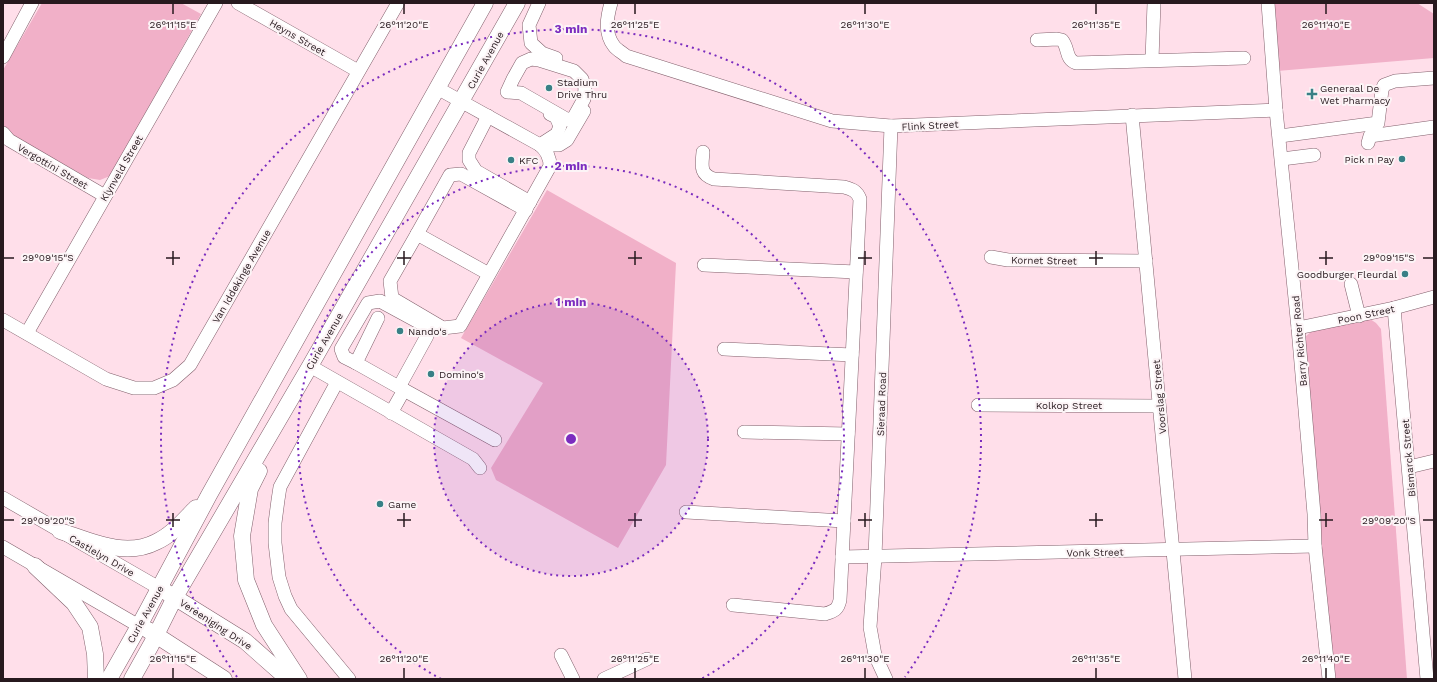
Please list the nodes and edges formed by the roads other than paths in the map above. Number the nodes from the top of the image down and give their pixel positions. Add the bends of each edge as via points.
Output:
1 (32, 3) edge
2 (216, 3) edge
3 (238, 3) edge
4 (398, 3) edge
5 (485, 3) edge
6 (517, 3) edge
7 (539, 3) edge
8 (611, 3) edge
9 (1154, 3) edge
10 (1268, 3) edge
11 (1037, 40) dead end
12 (542, 53) junction
13 (3, 57) edge
14 (1244, 58) dead end
15 (1152, 60) junction
16 (358, 71) junction
17 (1434, 78) edge
18 (437, 88) junction
19 (507, 92) junction
20 (462, 102) junction
21 (1276, 110) junction
22 (1132, 115) junction
23 (488, 116) junction
24 (556, 117) junction
25 (578, 121) junction
26 (891, 126) junction
27 (1434, 127) edge
28 (3, 133) edge
29 (1280, 136) junction
30 (1368, 143) dead end
31 (540, 145) junction
32 (703, 152) dead end
33 (1314, 155) dead end
34 (1282, 159) junction
35 (106, 196) junction
36 (528, 206) junction
37 (416, 234) junction
38 (991, 257) dead end
39 (1146, 261) junction
40 (704, 265) dead end
41 (856, 272) junction
42 (489, 274) junction
43 (1351, 284) dead end
44 (1434, 297) edge
45 (1394, 308) junction
46 (1359, 316) junction
47 (378, 318) dead end
48 (3, 320) edge
49 (1298, 328) junction
50 (27, 334) junction
51 (724, 349) dead end
52 (852, 355) junction
53 (356, 363) junction
54 (310, 366) junction
55 (337, 382) junction
56 (402, 388) junction
57 (978, 405) dead end
58 (1159, 406) junction
59 (391, 413) junction
60 (744, 432) dead end
61 (848, 434) junction
62 (495, 440) dead end
63 (1434, 461) edge
64 (1409, 467) junction
65 (480, 468) dead end
66 (209, 495) junction
67 (3, 498) edge
68 (686, 512) dead end
69 (844, 521) junction
70 (60, 531) junction
71 (1315, 546) junction
72 (3, 547) edge
73 (1173, 550) junction
74 (842, 558) junction
75 (875, 558) junction
76 (35, 566) junction
77 (159, 588) junction
78 (175, 597) junction
79 (732, 605) dead end
80 (1428, 622) edge
81 (139, 626) junction
82 (156, 635) junction
83 (561, 655) dead end
84 (646, 659) dead end
85 (96, 679) edge
86 (108, 679) edge
87 (132, 679) edge
88 (224, 679) edge
89 (288, 679) edge
90 (299, 679) edge
91 (349, 679) edge
92 (573, 679) edge
93 (604, 679) edge
94 (886, 679) edge
95 (1185, 679) edge
96 (1329, 679) edge
97 (1428, 679) edge

1 - 13 street
2 - 35 street, Klynveld Street
3 - 16 street, Heyns Street
4 - 16 street, Van Iddekinge Avenue
5 - 18 main road, Curie Avenue
6 - 20 main road, Curie Avenue
7 - 12 street via 529,25 531,43
8 - 26 street, Flink Street via 608,31 614,46 626,56 832,121
9 - 15 street
10 - 21 street, Barry Richter Road
11 - 15 street via 1062,40 1068,57 1076,63
12 - 19 street via 527,53 518,57 504,83
12 - 25 street via 580,65 586,76 592,92 591,99
14 - 15 street
16 - 50 street, Van Iddekinge Avenue via 190,365 173,380 154,388 134,388 106,379
17 - 29 street via 1385,84 1378,123
18 - 20 street
18 - 66 main road, Curie Avenue
19 - 19 street via 522,63 531,59 574,72 582,79 585,88 584,99 574,117 568,120 521,93
19 - 24 street
20 - 23 street
20 - 54 main road, Curie Avenue
21 - 22 street, Flink Street
21 - 29 street, Barry Richter Road
22 - 26 street, Flink Street
22 - 39 street, Voorslag Street
23 - 31 street
23 - 36 street via 469,153 469,160 481,175
24 - 25 street via 569,122
24 - 31 street via 560,126 556,134
25 - 31 street via 567,140 559,145
26 - 75 street, Sieraad Road
27 - 30 street via 1370,136
28 - 35 street, Vergottini Street via 9,140
29 - 34 street, Barry Richter Road
31 - 36 street via 549,156 550,166
32 - 41 street via 704,174 714,179 844,187 855,190 860,199
33 - 34 street
34 - 49 street, Barry Richter Road
35 - 50 street, Klynveld Street
36 - 37 street via 461,174 450,175
36 - 42 street
37 - 42 street
37 - 42 street via 390,281 392,298 443,328 460,326
38 - 39 street, Kornet Street via 1008,260
39 - 58 street, Voorslag Street
40 - 41 street
41 - 52 street
43 - 46 street
44 - 45 street, Poon Street
45 - 46 street, Poon Street
45 - 64 street, Bismarck Street
46 - 49 street, Poon Street
47 - 53 street
48 - 50 street, Van Iddekinge Avenue
49 - 71 street, Barry Richter Road
51 - 52 street
52 - 61 street
53 - 56 street
53 - 56 street via 344,357 341,349 368,303 380,301 426,326 428,336
54 - 55 street
54 - 78 main road, Curie Avenue
54 - 90 main road via 300,394 250,489 242,536 246,580 264,625
55 - 59 street
55 - 91 street via 280,487 275,543 279,577 291,609
56 - 59 street
56 - 62 street
57 - 58 street, Kolkop Street
58 - 73 street, Voorslag Street
59 - 65 street via 474,459
60 - 61 street
61 - 69 street
63 - 64 street
64 - 80 street, Bismarck Street
66 - 70 main road via 177,528 156,542 137,548 112,548
66 - 77 main road, Curie Avenue
67 - 70 street, Castlelyn Drive
68 - 69 street
69 - 74 street
70 - 77 street, Castlelyn Drive
71 - 73 street, Vonk Street
71 - 96 street, Barry Richter Road
72 - 76 street
73 - 75 street, Vonk Street
73 - 95 street, Voorslag Street
74 - 75 street, Vonk Street
74 - 79 street via 840,600 838,608 833,612 825,614
75 - 94 street, Sieraad Road via 870,628 875,655
76 - 81 street
76 - 85 main road via 74,604 90,627
77 - 78 main road, Vereeniging Drive
77 - 81 main road, Curie Avenue
78 - 82 main road, Curie Avenue
78 - 89 main road, Vereeniging Drive via 245,641
80 - 97 street, Bismarck Street
81 - 82 main road
81 - 86 main road, Curie Avenue
82 - 87 main road, Curie Avenue
82 - 88 main road
83 - 92 street
84 - 93 street

